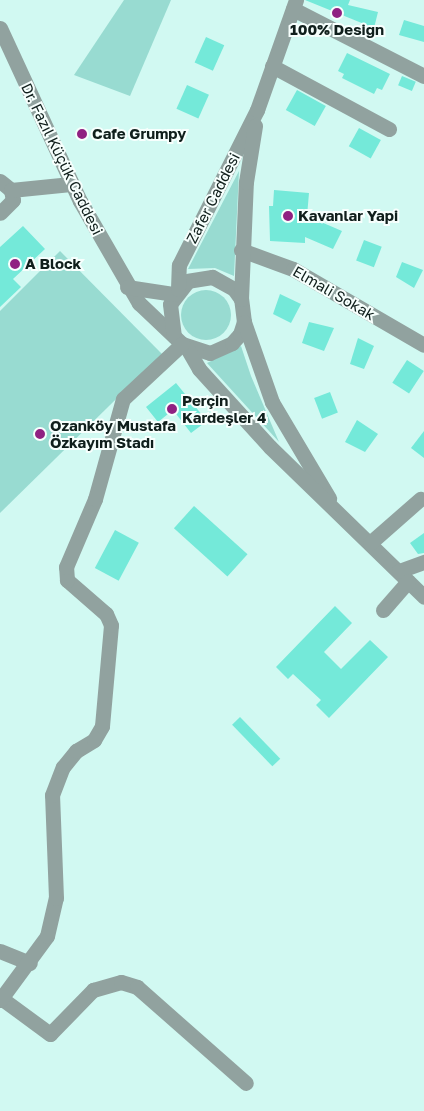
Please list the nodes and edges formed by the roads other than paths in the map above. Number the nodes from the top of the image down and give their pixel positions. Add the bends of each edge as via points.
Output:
1 (295, 4) edge
2 (0, 28) edge
3 (272, 66) junction
4 (424, 76) edge
5 (257, 110) junction
6 (389, 129) dead end
7 (72, 184) junction
8 (6, 185) edge
9 (0, 213) edge
10 (241, 250) junction
11 (128, 287) junction
12 (176, 291) junction
13 (241, 299) junction
14 (244, 322) junction
15 (181, 342) junction
16 (424, 345) edge
17 (420, 500) dead end
18 (335, 508) junction
19 (370, 543) junction
20 (424, 562) edge
21 (403, 576) junction
22 (424, 597) edge
23 (383, 610) dead end
24 (0, 951) edge
25 (30, 963) junction
26 (1, 999) edge
27 (246, 1083) dead end

1 - 3 street, Zafer Caddesi
1 - 4 street
2 - 7 street, Dr. Fazıl Küçük Caddesi
3 - 5 street, Zafer Caddesi
3 - 6 street
5 - 10 street, Zafer Caddesi
5 - 12 street, Zafer Caddesi via 179,265
7 - 8 street
7 - 11 street, Dr. Fazıl Küçük Caddesi
8 - 9 street via 8,208
10 - 13 street, Zafer Caddesi
10 - 16 street, Elmali Sokak via 294,269
11 - 12 street
11 - 15 street, Dr. Fazıl Küçük Caddesi via 158,323
12 - 13 street via 188,281 212,277 224,281
12 - 15 street via 168,315
13 - 14 street
14 - 15 street via 236,338 222,349 210,352
14 - 18 street, Dr. Fazıl Küçük Caddesi via 272,402
15 - 18 street, Dr. Fazıl Küçük Caddesi via 199,369 264,441
15 - 25 street via 123,399 95,498 66,567 67,580 106,614 111,625 110,676 102,726 94,740 76,751 63,767 52,795 56,898 47,936
17 - 19 street
18 - 19 street, Dr. Fazıl Küçük Caddesi
19 - 21 street, Dr. Fazıl Küçük Caddesi
20 - 21 street
21 - 22 street, Dr. Fazıl Küçük Caddesi
21 - 23 street
24 - 25 street
25 - 26 street
26 - 27 street via 50,1034 93,990 121,982 137,986

